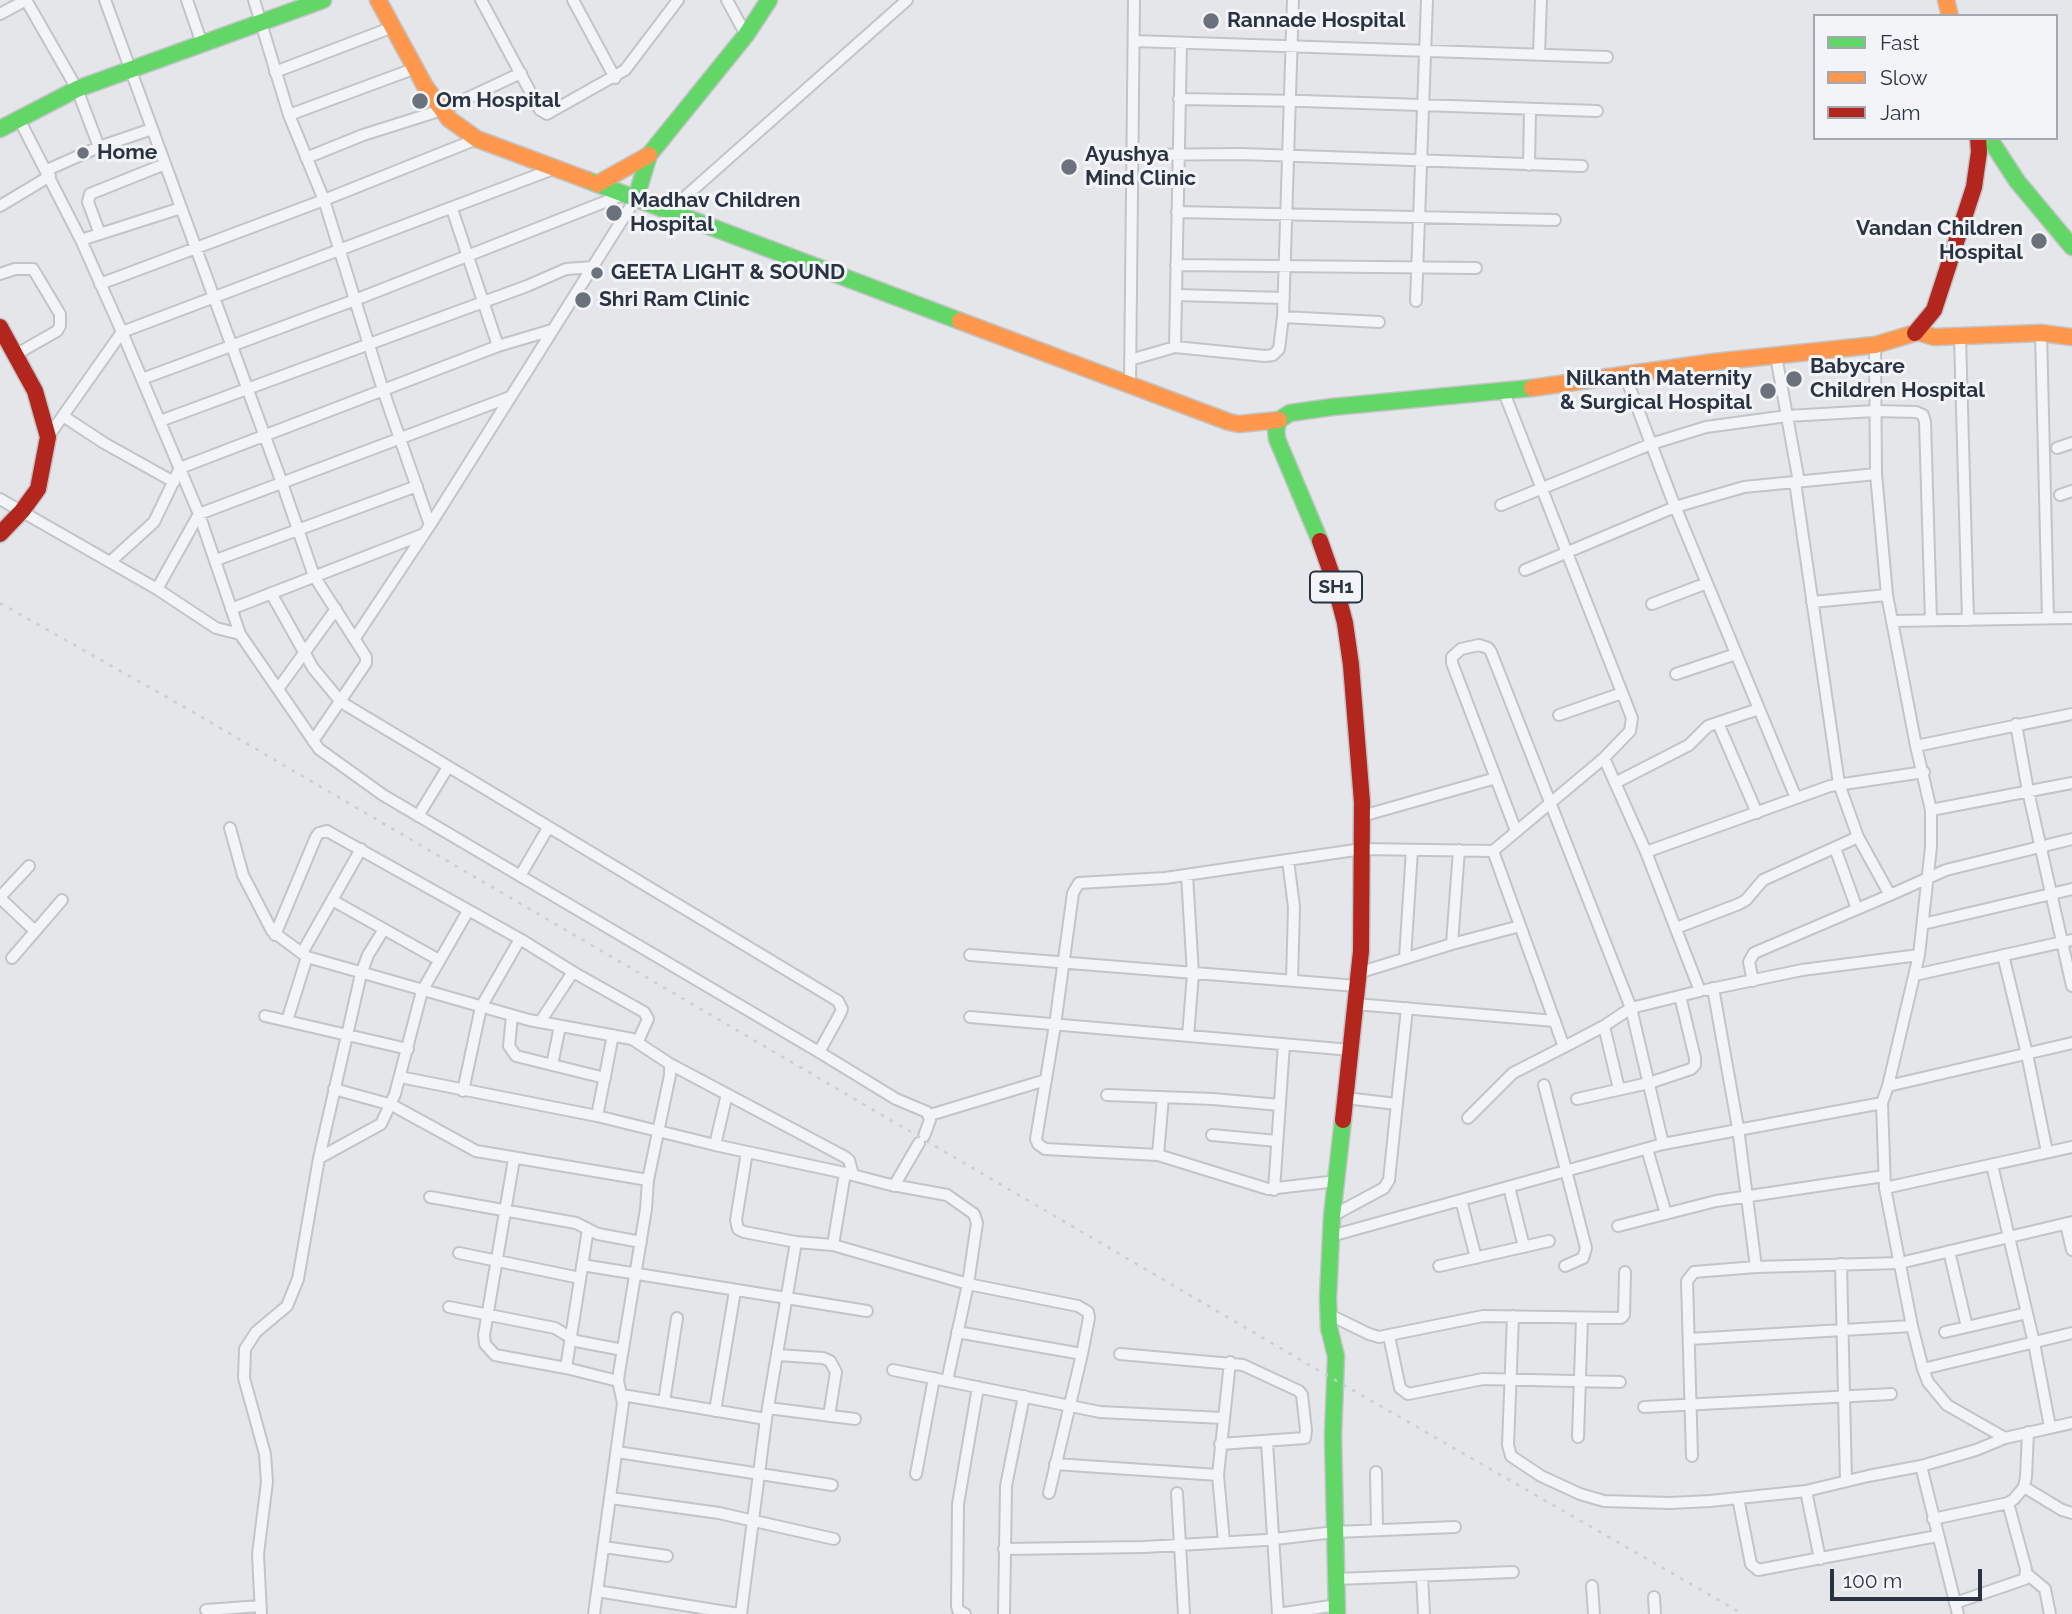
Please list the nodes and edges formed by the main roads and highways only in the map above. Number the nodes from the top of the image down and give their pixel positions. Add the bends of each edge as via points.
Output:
1 (323, 0) edge
2 (378, 0) edge
3 (769, 0) edge
4 (0, 129) edge
5 (1979, 140) edge
6 (1990, 140) edge
7 (649, 155) junction
8 (597, 184) junction
9 (630, 196) junction
10 (2072, 247) edge
11 (1918, 332) junction
12 (2, 333) edge
13 (2072, 337) edge
14 (1279, 420) junction
15 (0, 534) edge
16 (1337, 1609) edge

1 - 4 main road via 77,89
2 - 8 main road via 449,119 477,139
3 - 7 main road
5 - 11 main road via 1975,187 1934,310
6 - 10 main road via 2017,181
7 - 8 main road
7 - 9 main road
8 - 9 main road
9 - 14 main road via 1229,422
11 - 13 main road via 1934,337 2041,333
11 - 14 main road via 1875,345 1332,407 1290,413
12 - 15 main road via 35,391 48,436 37,489
14 - 16 main road, SH1 via 1277,439 1316,531 1345,623 1362,816 1358,980 1332,1216 1328,1314 1336,1356

